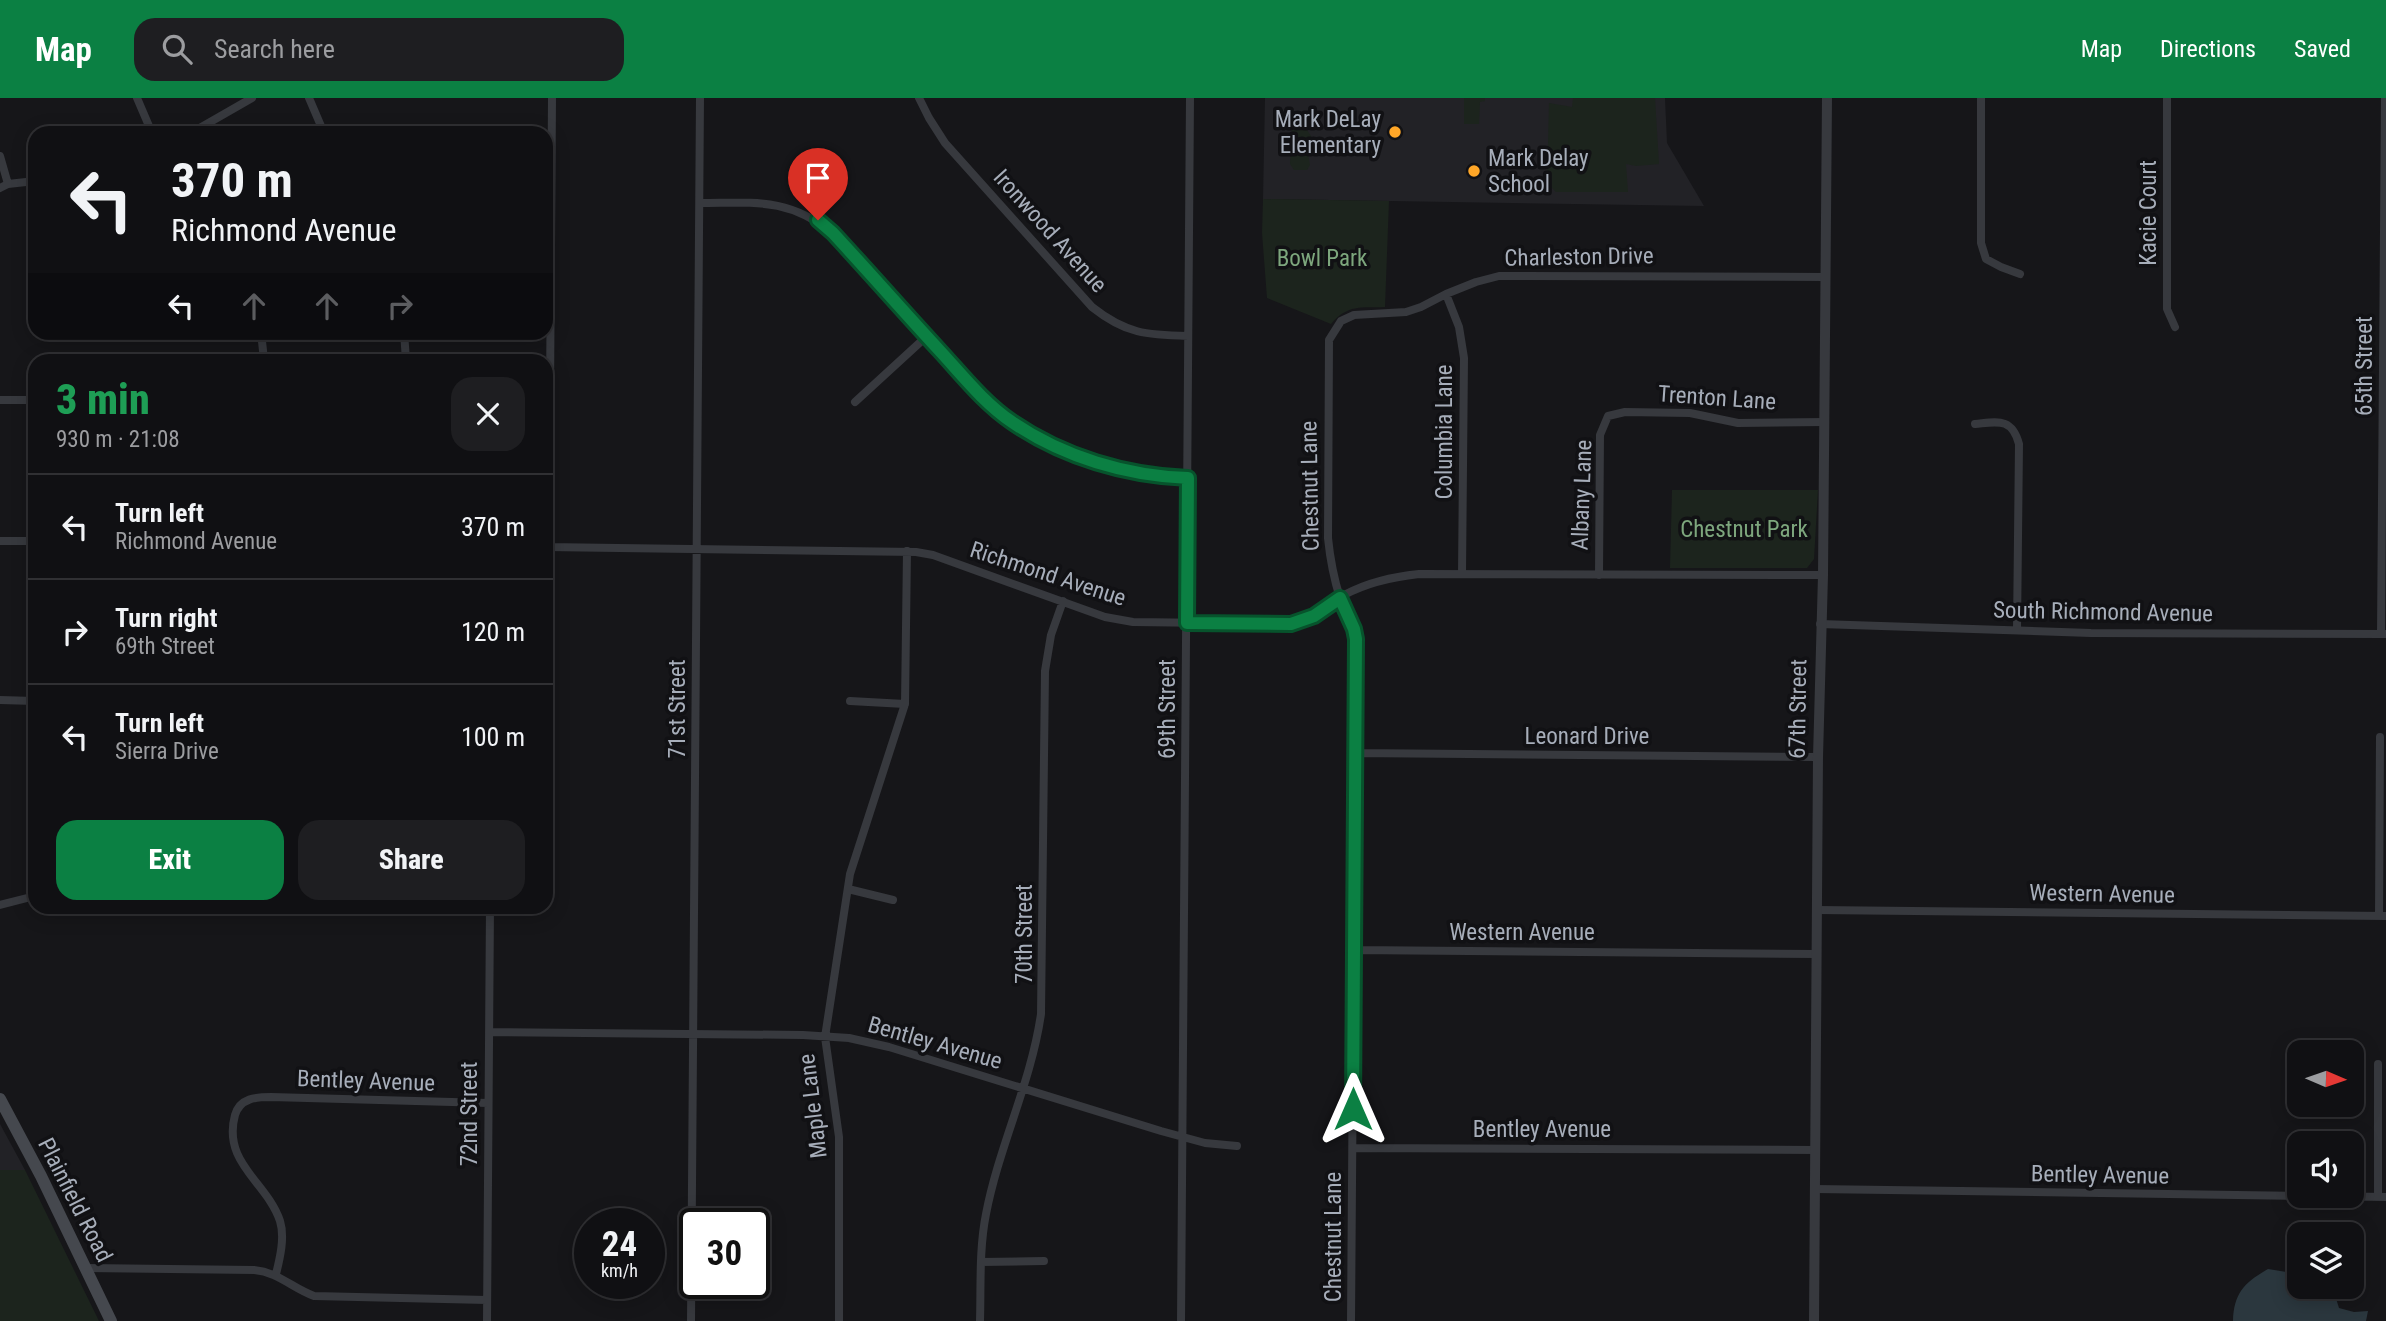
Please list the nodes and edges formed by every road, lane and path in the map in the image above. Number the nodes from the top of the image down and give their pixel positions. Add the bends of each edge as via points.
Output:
1 (137, 98) edge
2 (252, 98) edge
3 (309, 98) edge
4 (552, 98) edge
5 (700, 98) edge
6 (919, 98) edge
7 (1190, 98) edge
8 (1827, 98) edge
9 (1982, 98) edge
10 (2167, 98) edge
11 (2385, 98) edge
12 (149, 126) edge
13 (203, 126) edge
14 (321, 126) edge
15 (552, 126) edge
16 (0, 156) edge
17 (28, 182) edge
18 (4, 186) edge
19 (700, 203) junction
20 (2020, 274) dead end
21 (1826, 276) junction
22 (1446, 294) junction
23 (1340, 321) joint
24 (2175, 327) dead end
25 (1188, 336) junction
26 (927, 337) junction
27 (0, 400) edge
28 (28, 400) edge
29 (855, 402) dead end
30 (1608, 416) joint
31 (1824, 422) junction
32 (1975, 424) dead end
33 (1188, 478) junction
34 (0, 541) edge
35 (28, 541) edge
36 (553, 547) edge
37 (697, 550) junction
38 (906, 551) junction
39 (1462, 574) junction
40 (1599, 575) junction
41 (1823, 575) junction
42 (1340, 598) junction
43 (1063, 601) junction
44 (1187, 623) junction
45 (1820, 624) junction
46 (2017, 630) junction
47 (2383, 634) edge
48 (0, 700) edge
49 (28, 701) edge
50 (850, 701) dead end
51 (905, 704) junction
52 (2380, 737) dead end
53 (1355, 753) junction
54 (1818, 757) junction
55 (848, 888) junction
56 (28, 898) edge
57 (892, 900) dead end
58 (0, 905) edge
59 (1817, 911) junction
60 (490, 914) edge
61 (2383, 916) edge
62 (1354, 950) junction
63 (1816, 954) junction
64 (489, 1032) junction
65 (693, 1034) junction
66 (825, 1037) junction
67 (2378, 1064) dead end
68 (1024, 1089) junction
69 (0, 1099) edge
70 (488, 1103) junction
71 (1183, 1137) junction
72 (1237, 1146) dead end
73 (1353, 1147) junction
74 (1815, 1150) junction
75 (1815, 1189) junction
76 (2382, 1197) edge
77 (1044, 1261) dead end
78 (981, 1262) junction
79 (86, 1268) junction
80 (276, 1274) junction
81 (487, 1300) junction
82 (111, 1321) edge
83 (487, 1321) edge
84 (691, 1321) edge
85 (839, 1321) edge
86 (980, 1321) edge
87 (1181, 1321) edge
88 (1352, 1321) edge
89 (1814, 1321) edge

1 - 12 street
2 - 13 street
3 - 14 street
4 - 15 street
5 - 19 street, 71st Street
6 - 25 street, Ironwood Avenue via 945,143 1092,307 1133,332
7 - 25 street, 69th Street
8 - 21 street, 67th Street
9 - 20 street via 1981,243 1986,259
10 - 24 street, Kacie Court via 2167,309
11 - 47 street, 65th Street
16 - 18 street
17 - 18 street
19 - 26 street via 767,203 807,214 833,233
19 - 37 street, 71st Street
21 - 22 street, Charleston Drive via 1513,275 1487,278
21 - 31 street, 67th Street
22 - 23 street, Charleston Drive via 1406,312 1359,314
22 - 39 street, Columbia Lane via 1464,358
23 - 42 street, Chestnut Lane via 1328,346 1327,527
25 - 33 street, 69th Street
26 - 29 street
26 - 33 street via 993,407 1039,438 1126,471
27 - 28 street
30 - 31 street, Trenton Lane via 1690,413 1738,422
30 - 40 street, Albany Lane via 1600,435
31 - 41 street, 67th Street
32 - 46 street via 2007,424 2016,432 2019,444
33 - 44 street, 69th Street
34 - 35 street
36 - 37 street, Richmond Avenue
37 - 38 street, Richmond Avenue
37 - 65 street, 71st Street
38 - 43 street, Richmond Avenue via 933,555
38 - 51 street, Maple Lane
39 - 40 street, Richmond Avenue
39 - 42 street, Richmond Avenue via 1398,576
40 - 41 street, Richmond Avenue
41 - 45 street, 67th Street
42 - 44 street, Richmond Avenue via 1314,616 1291,624
42 - 53 street, Chestnut Lane via 1356,639
43 - 44 street, Richmond Avenue via 1114,619
43 - 68 street, 70th Street via 1046,660 1042,996 1035,1051
44 - 71 street, 69th Street
45 - 46 street, South Richmond Avenue
45 - 54 street, 67th Street
46 - 47 street, South Richmond Avenue
48 - 49 street
50 - 51 street
51 - 55 street, Maple Lane
52 - 61 street
53 - 54 street, Leonard Drive
53 - 62 street, Chestnut Lane
54 - 59 street, 67th Street
55 - 57 street
55 - 66 street, Maple Lane
56 - 58 street
59 - 61 street, Western Avenue
59 - 63 street, 67th Street
60 - 64 street, 72nd Street
62 - 63 street, Western Avenue
62 - 73 street, Chestnut Lane
63 - 74 street, 67th Street
64 - 65 street, Bentley Avenue
64 - 70 street, 72nd Street
65 - 66 street, Bentley Avenue
65 - 84 street, 71st Street
66 - 68 street, Bentley Avenue via 889,1047
66 - 85 street, Maple Lane via 839,1137
67 - 76 street
68 - 71 street, Bentley Avenue
68 - 78 street, 70th Street via 988,1206
69 - 79 main road, Plainfield Road
70 - 80 street, Bentley Avenue via 271,1097 244,1101 234,1121 236,1150 281,1222
70 - 81 street, 72nd Street
71 - 72 street, Bentley Avenue
71 - 87 street, 69th Street
73 - 74 street, Bentley Avenue
73 - 88 street, Chestnut Lane
74 - 75 street, 67th Street
75 - 76 street, Bentley Avenue
75 - 89 street, 67th Street
77 - 78 street
78 - 86 street, 70th Street
79 - 80 street
79 - 82 main road, Plainfield Road
80 - 81 street via 314,1296
81 - 83 street, 72nd Street

